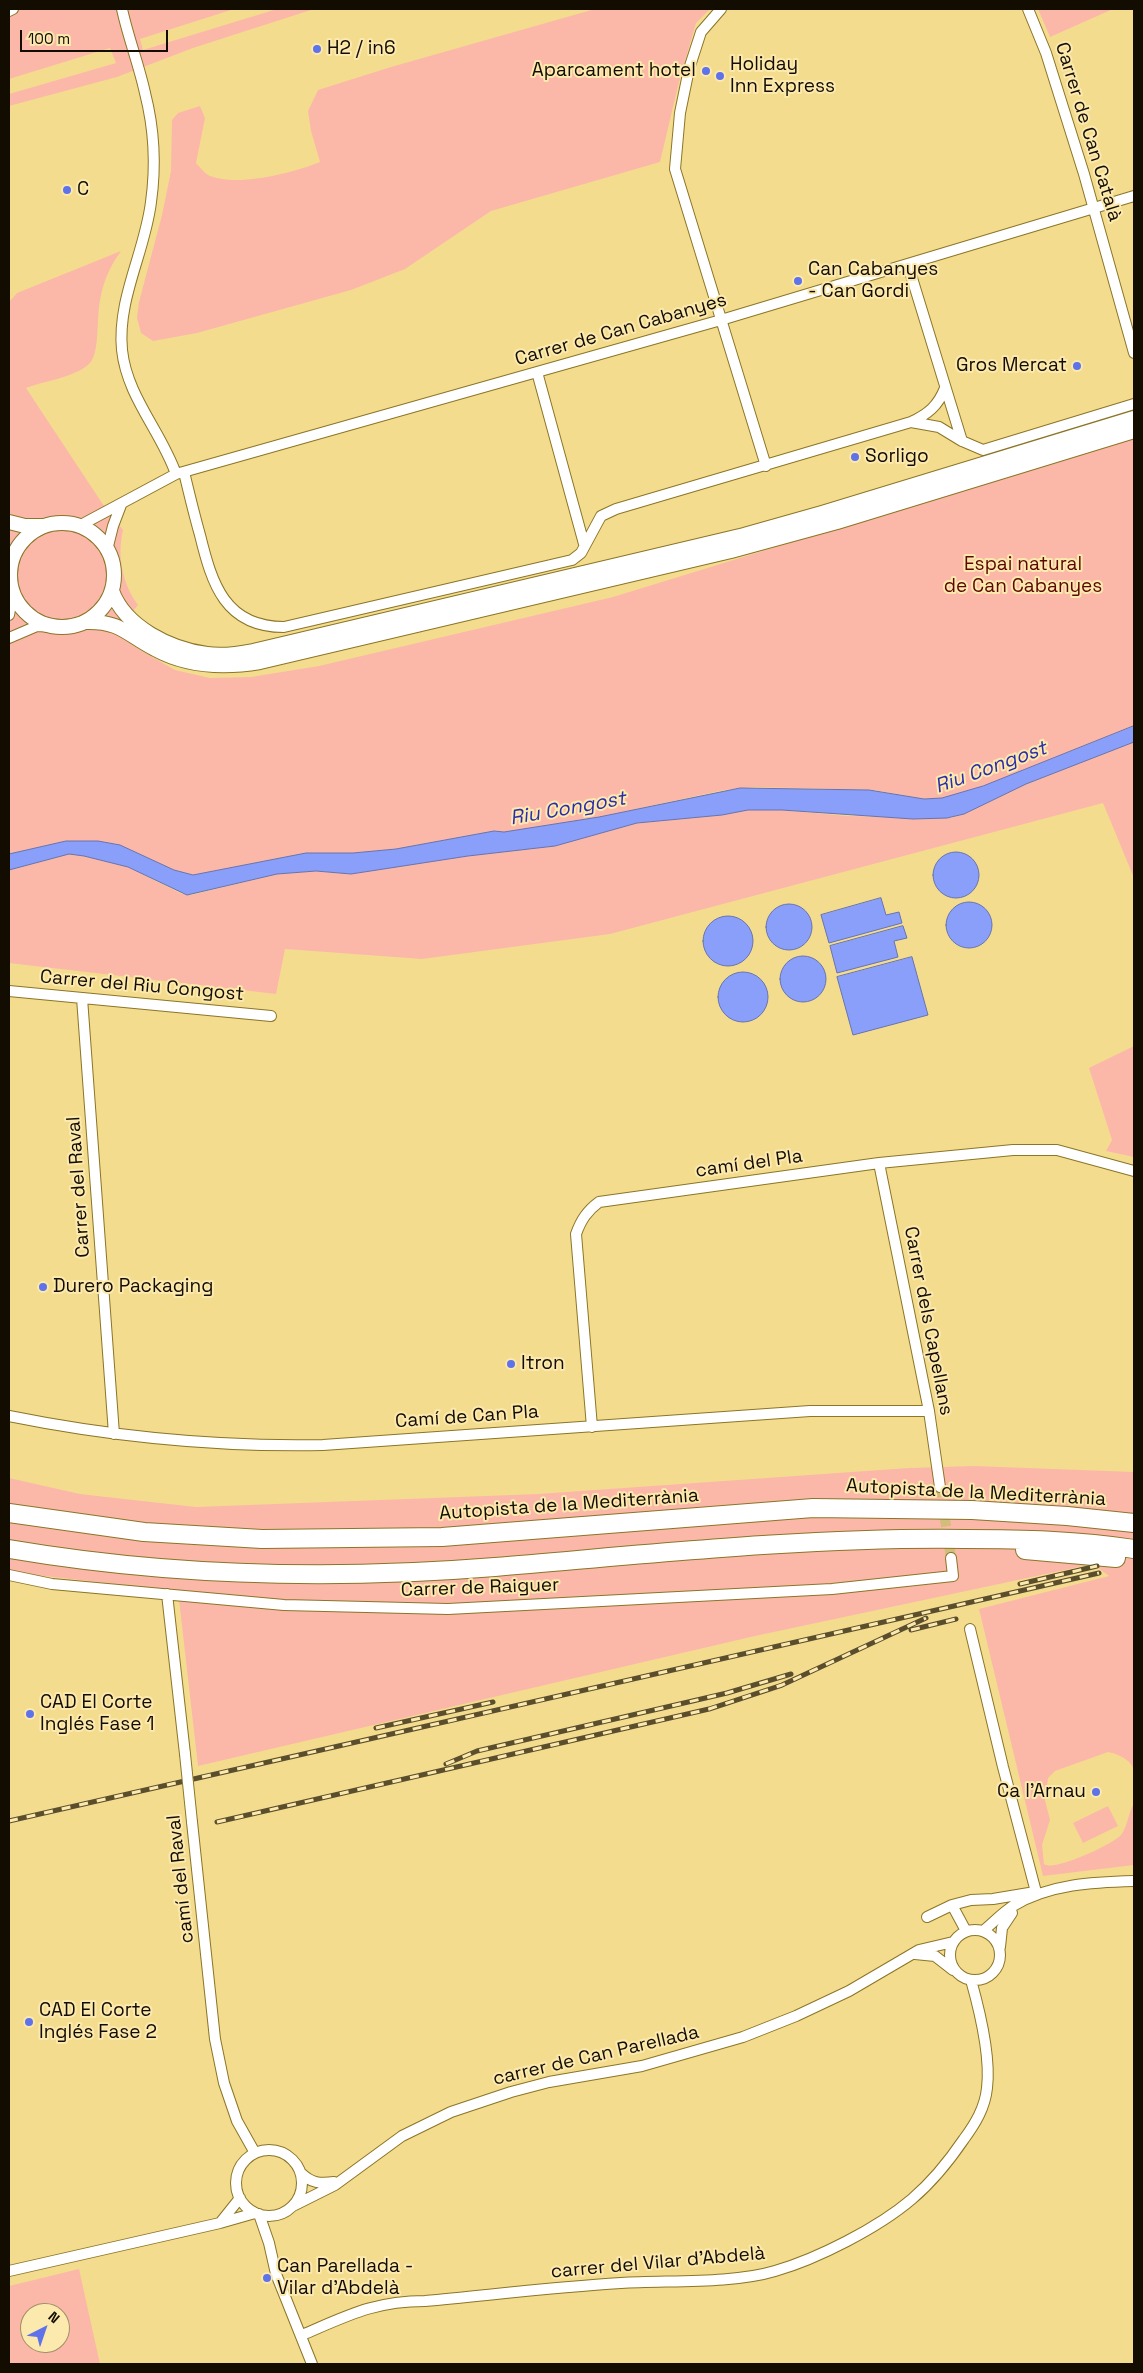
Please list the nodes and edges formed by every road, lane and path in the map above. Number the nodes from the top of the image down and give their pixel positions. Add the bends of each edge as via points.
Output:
1 (13, 9) edge
2 (122, 9) edge
3 (721, 9) edge
4 (1028, 9) edge
5 (9, 11) edge
6 (1134, 196) edge
7 (1094, 208) junction
8 (908, 265) junction
9 (721, 320) junction
10 (1134, 353) edge
11 (537, 372) junction
12 (945, 388) junction
13 (1134, 404) edge
14 (1134, 418) edge
15 (911, 422) junction
16 (1134, 431) edge
17 (962, 442) junction
18 (766, 466) junction
19 (180, 473) junction
20 (121, 505) junction
21 (9, 522) edge
22 (45, 526) junction
23 (79, 526) junction
24 (584, 544) junction
25 (107, 550) junction
26 (9, 551) edge
27 (10, 567) junction
28 (112, 590) junction
29 (13, 592) junction
30 (9, 615) edge
31 (86, 622) junction
32 (54, 627) junction
33 (9, 638) edge
34 (9, 991) edge
35 (82, 998) junction
36 (271, 1016) dead end
37 (878, 1163) junction
38 (1134, 1171) edge
39 (929, 1411) junction
40 (9, 1416) edge
41 (592, 1426) junction
42 (114, 1434) junction
43 (940, 1487) tunnel mouth
44 (9, 1513) edge
45 (1134, 1523) edge
46 (905, 1538) junction
47 (9, 1549) edge
48 (1134, 1549) edge
49 (950, 1558) tunnel mouth
50 (1134, 1560) edge
51 (9, 1575) edge
52 (168, 1594) junction
53 (970, 1629) dead end
54 (1134, 1881) edge
55 (1040, 1892) junction
56 (1027, 1900) junction
57 (952, 1905) junction
58 (927, 1917) dead end
59 (966, 1931) junction
60 (982, 1931) junction
61 (953, 1942) junction
62 (1000, 1948) junction
63 (907, 1956) junction
64 (956, 1973) junction
65 (987, 1978) junction
66 (971, 1980) junction
67 (979, 2012) junction
68 (255, 2154) junction
69 (301, 2173) junction
70 (353, 2173) junction
71 (240, 2198) junction
72 (294, 2205) junction
73 (257, 2214) junction
74 (275, 2216) junction
75 (220, 2224) junction
76 (271, 2253) junction
77 (9, 2271) edge
78 (302, 2335) junction
79 (312, 2364) edge

1 - 5 street
2 - 19 street via 145,93 154,156 148,221 123,312 122,350 133,390
3 - 9 street via 701,32 688,69 675,169
4 - 7 street, Carrer de Can Català via 1046,53
6 - 7 street, Carrer de Can Cabanyes
7 - 8 street, Carrer de Can Cabanyes
7 - 10 street, Carrer de Can Català
8 - 9 street, Carrer de Can Cabanyes
8 - 12 street
9 - 11 street, Carrer de Can Cabanyes
9 - 18 street
11 - 19 street, Carrer de Can Cabanyes
11 - 24 street
12 - 15 street via 939,402 926,415
12 - 17 street
13 - 17 street via 983,450
14 - 28 street via 744,535 253,651 213,654 181,648 130,620 116,602
15 - 17 street via 939,427
15 - 18 street
16 - 31 street via 731,551 260,662 227,666 192,663 161,652 109,622
18 - 24 street via 616,509 601,516
19 - 20 street, Carrer de Can Cabanyes
19 - 24 street via 213,582 229,606 253,622 266,626 284,627 572,560 578,557
20 - 23 street, Carrer de Can Cabanyes
20 - 25 street
21 - 22 street
22 - 23 street
22 - 27 street via 22,542
23 - 25 street via 90,532
25 - 28 street via 113,570
26 - 27 street
27 - 29 street
28 - 31 street via 98,614
29 - 30 street
29 - 32 street via 28,615
31 - 32 street
32 - 33 street via 36,626
34 - 35 street, Carrer del Riu Congost
35 - 36 street, Carrer del Riu Congost
35 - 42 street, Carrer del Raval
37 - 38 street, camí del Pla via 1034,1149 1075,1153
37 - 39 street, Carrer dels Capellans
37 - 41 street, camí del Pla via 599,1202 588,1211 576,1234
39 - 41 street, Camí de Can Pla via 810,1411
39 - 43 street, Carrer dels Capellans
40 - 42 street, Camí de Can Pla
41 - 42 street, Camí de Can Pla via 277,1446
44 - 45 highway, Autopista de la Mediterrània via 144,1532 262,1539 442,1537 812,1508 972,1510
46 - 47 highway via 774,1544 492,1567 335,1573 182,1569
46 - 48 highway via 1054,1540
46 - 50 highway
49 - 52 street, Carrer de Raiguer via 953,1576 832,1589 448,1609 284,1605
51 - 52 street, Carrer de Raiguer via 52,1584
52 - 68 street, camí del Raval, bridge via 215,2039 224,2083 237,2121
53 - 55 street via 1003,1767
54 - 55 street
55 - 56 street
55 - 57 street
56 - 60 street via 1013,1906
56 - 62 street via 1002,1928
57 - 58 street
57 - 59 street
59 - 60 street
59 - 61 street
60 - 62 street
61 - 63 street, carrer de Can Parellada
61 - 64 street via 949,1958
62 - 65 street via 998,1965
63 - 64 street, carrer de Can Parellada via 935,1956
63 - 70 street, carrer de Can Parellada via 849,1991 743,2037 642,2066 530,2087 451,2112 402,2136
64 - 66 street
65 - 66 street
65 - 67 street, carrer del Vilar d'Abdelà via 981,1987
66 - 67 street, carrer del Vilar d'Abdelà
67 - 78 street, carrer del Vilar d'Abdelà via 987,2064 987,2089 974,2124 939,2172 912,2200 839,2244 774,2272 734,2278 620,2283 400,2301 374,2306
68 - 69 street via 266,2150 282,2153 296,2163
68 - 71 street via 240,2168 236,2183
69 - 70 street, carrer de Can Parellada via 309,2181 322,2183 335,2182
69 - 72 street via 303,2185
70 - 72 street, carrer de Can Parellada
71 - 73 street
71 - 75 street
72 - 74 street
73 - 74 street
73 - 75 street
73 - 76 street
74 - 76 street
75 - 77 street
76 - 78 street via 276,2274
78 - 79 street

